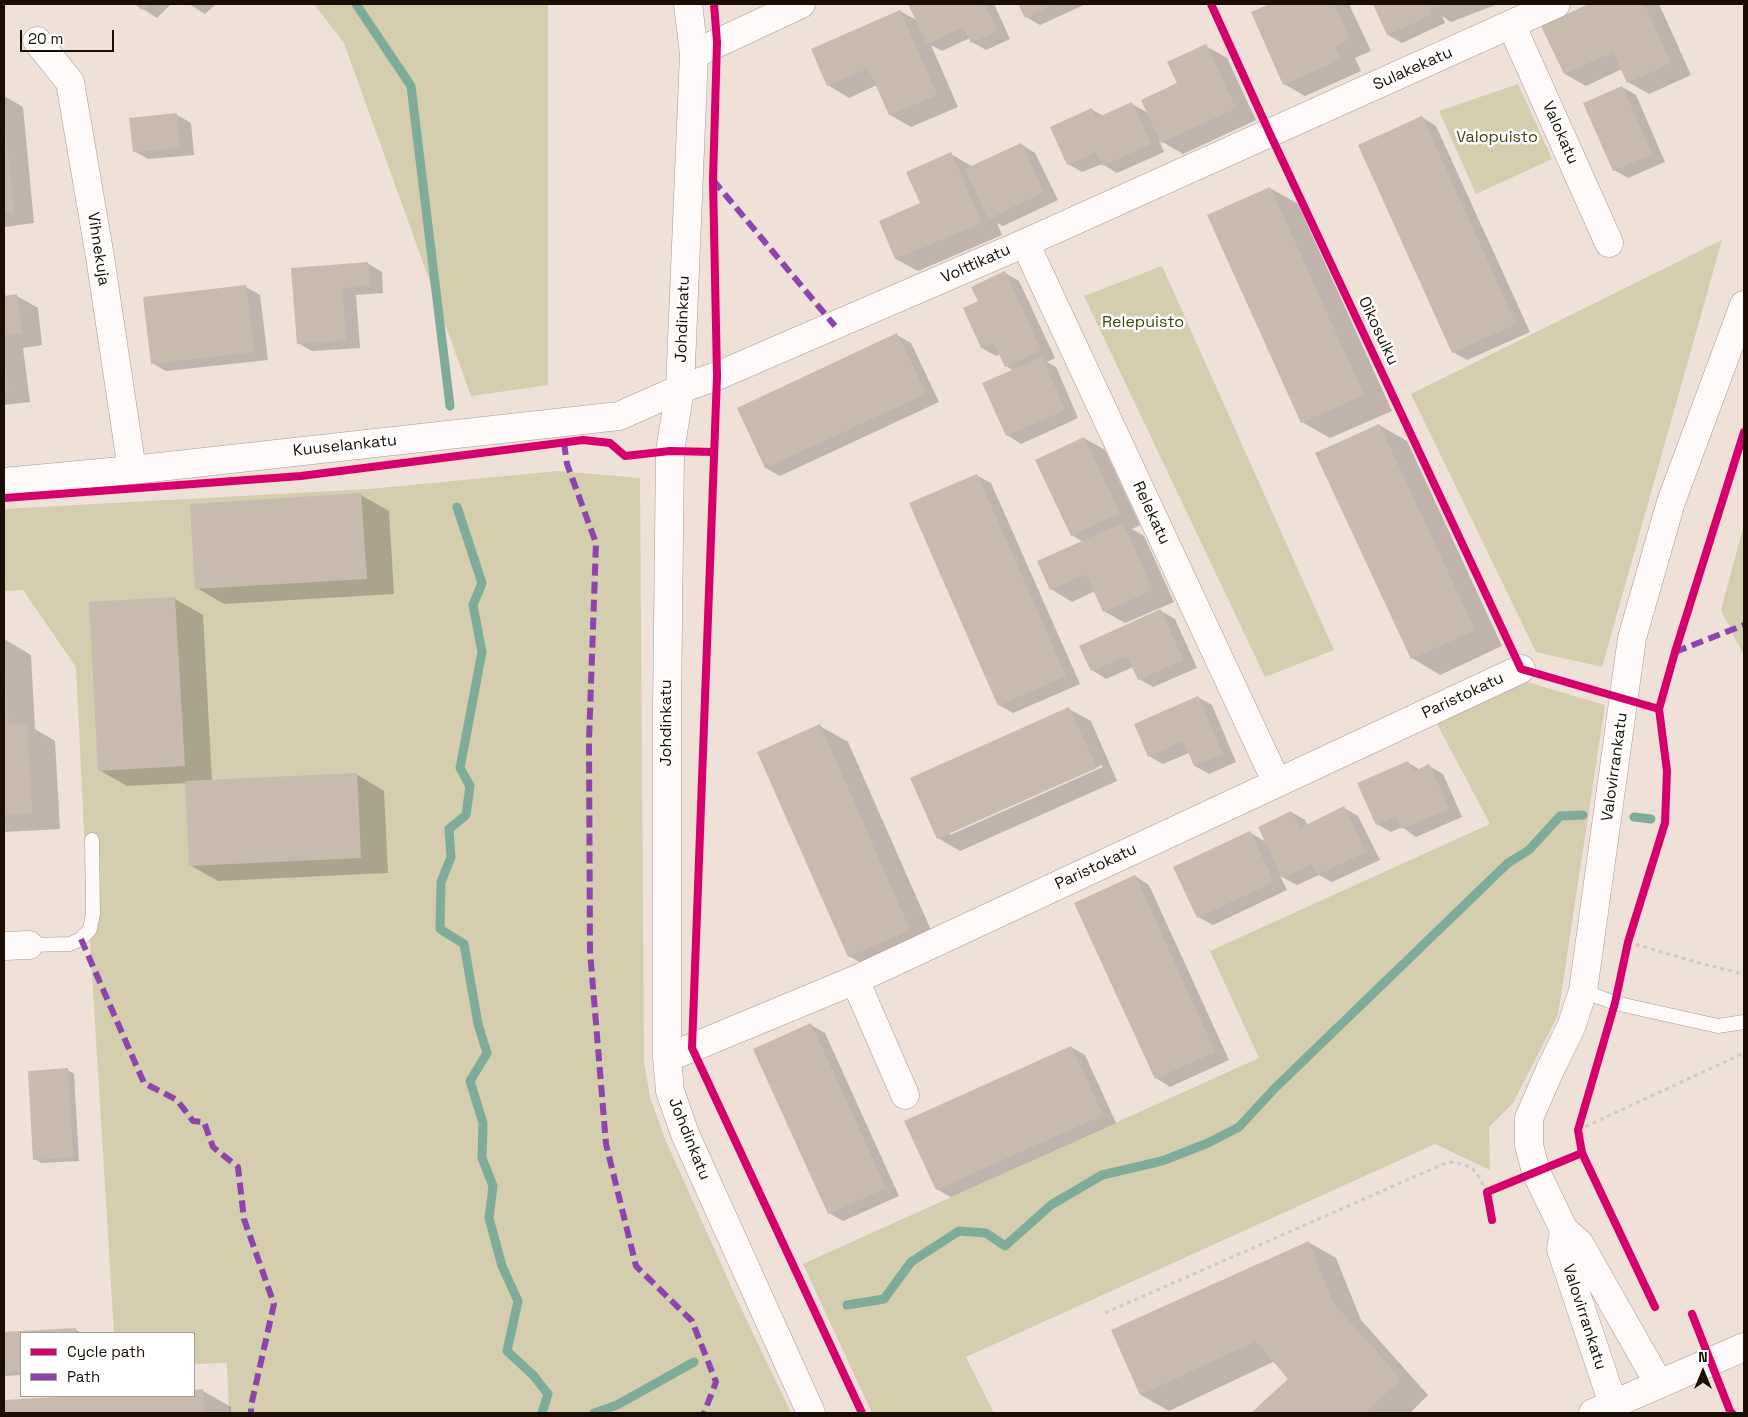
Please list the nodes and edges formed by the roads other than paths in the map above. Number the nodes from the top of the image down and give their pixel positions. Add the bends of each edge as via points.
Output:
1 (688, 4) edge
2 (801, 4) edge
3 (1556, 4) edge
4 (1512, 24) junction
5 (37, 41) dead end
6 (694, 54) junction
7 (1270, 134) joint
8 (1025, 243) junction
9 (1609, 243) dead end
10 (1744, 305) edge
11 (680, 390) junction
12 (132, 470) junction
13 (4, 482) edge
14 (1521, 669) dead end
15 (1277, 783) junction
16 (92, 840) dead end
17 (16, 945) edge
18 (855, 980) junction
19 (1582, 991) junction
20 (1744, 1022) edge
21 (667, 1058) junction
22 (905, 1095) dead end
23 (1564, 1230) junction
24 (1744, 1347) edge
25 (1659, 1384) junction
26 (1603, 1409) edge
27 (811, 1413) edge

1 - 6 street, Johdinkatu
2 - 6 street
3 - 4 street, Sulakekatu
4 - 7 street, Sulakekatu
4 - 9 street, Valokatu
5 - 12 street, Vihnekuja via 70,82
6 - 11 street, Johdinkatu
7 - 8 street, Volttikatu
8 - 11 street, Volttikatu
8 - 15 street, Relekatu
10 - 19 street, Valovirrankatu via 1670,502 1632,638
11 - 12 street, Kuuselankatu via 619,416
11 - 21 street, Johdinkatu via 670,451
12 - 13 street, Kuuselankatu
14 - 15 street, Paristokatu
15 - 18 street, Paristokatu
16 - 17 lane via 93,914 90,929 82,939 70,944
18 - 21 street, Paristokatu
18 - 22 street
19 - 20 lane via 1615,1003 1718,1026
19 - 23 street, Valovirrankatu via 1571,1027 1529,1118 1529,1145 1536,1172
21 - 27 street, Johdinkatu via 670,1091 685,1134
23 - 25 street, Valovirrankatu via 1579,1243
23 - 26 street, Valovirrankatu via 1561,1249
24 - 25 street
25 - 26 street

